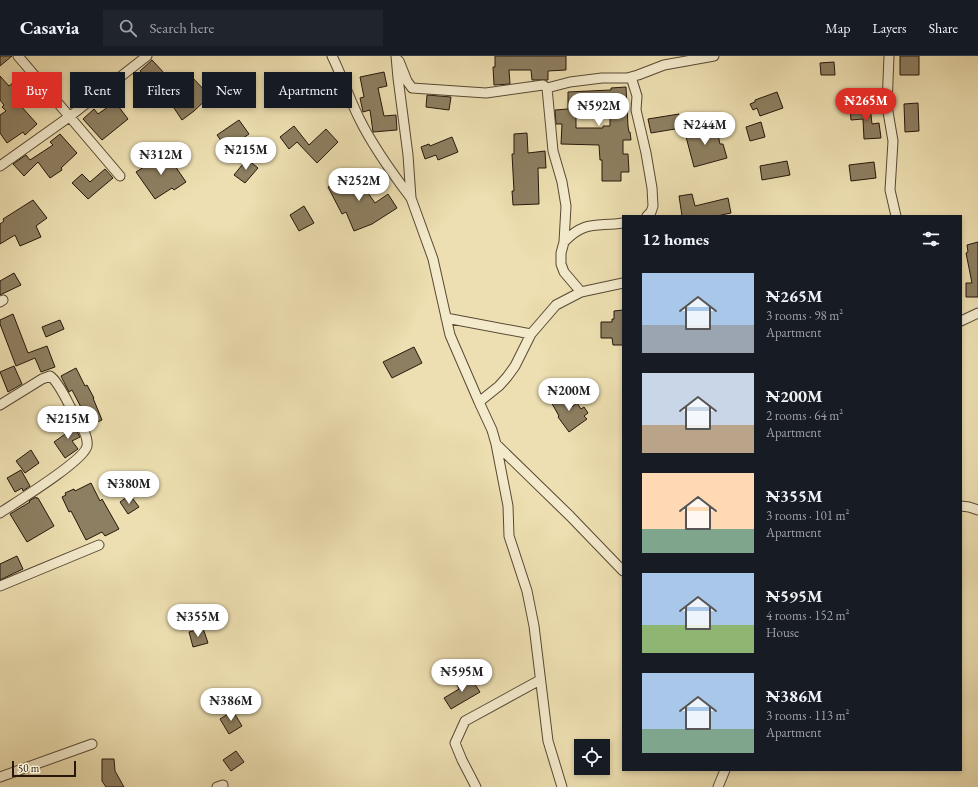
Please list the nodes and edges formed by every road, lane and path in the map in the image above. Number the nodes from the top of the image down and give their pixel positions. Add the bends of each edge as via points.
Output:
1 (18, 56) edge
2 (131, 56) edge
3 (147, 56) edge
4 (332, 56) edge
5 (396, 56) edge
6 (714, 56) edge
7 (889, 56) edge
8 (137, 63) junction
9 (631, 77) junction
10 (547, 88) junction
11 (69, 117) junction
12 (0, 166) edge
13 (120, 176) dead end
14 (411, 198) junction
15 (648, 215) edge
16 (896, 215) edge
17 (622, 223) edge
18 (564, 242) junction
19 (622, 284) edge
20 (581, 292) junction
21 (978, 313) edge
22 (446, 318) junction
23 (962, 321) edge
24 (531, 334) junction
25 (478, 402) junction
26 (0, 405) edge
27 (496, 444) junction
28 (962, 506) edge
29 (978, 510) edge
30 (0, 513) edge
31 (99, 545) dead end
32 (622, 570) edge
33 (0, 586) edge
34 (540, 680) junction
35 (92, 744) dead end
36 (725, 771) edge
37 (0, 777) edge
38 (476, 787) edge
39 (562, 787) edge
40 (718, 787) edge

1 - 11 street
2 - 8 street
3 - 8 street
4 - 14 street via 359,118 384,161
5 - 10 street via 412,88 486,94 543,85
5 - 14 street
6 - 9 street via 664,66
7 - 16 street via 887,106 893,142 890,190
8 - 11 street
9 - 10 street via 570,82
9 - 15 street via 637,96 636,110 652,188 653,206
10 - 18 street via 553,151 566,206
11 - 12 street
11 - 13 street
14 - 22 street via 433,259
17 - 18 street via 582,227
18 - 20 street via 561,264 564,272
19 - 20 street
20 - 24 street via 556,306
21 - 23 street
22 - 24 street
22 - 25 street via 450,335
24 - 25 street via 507,378
25 - 27 street
26 - 30 street via 50,376 79,422 87,446 83,453 60,473
27 - 32 street
27 - 34 street via 508,506 509,536 527,591
28 - 29 street
31 - 33 street
34 - 38 street via 464,721 456,742
34 - 39 street via 548,741
35 - 37 street
36 - 40 street

